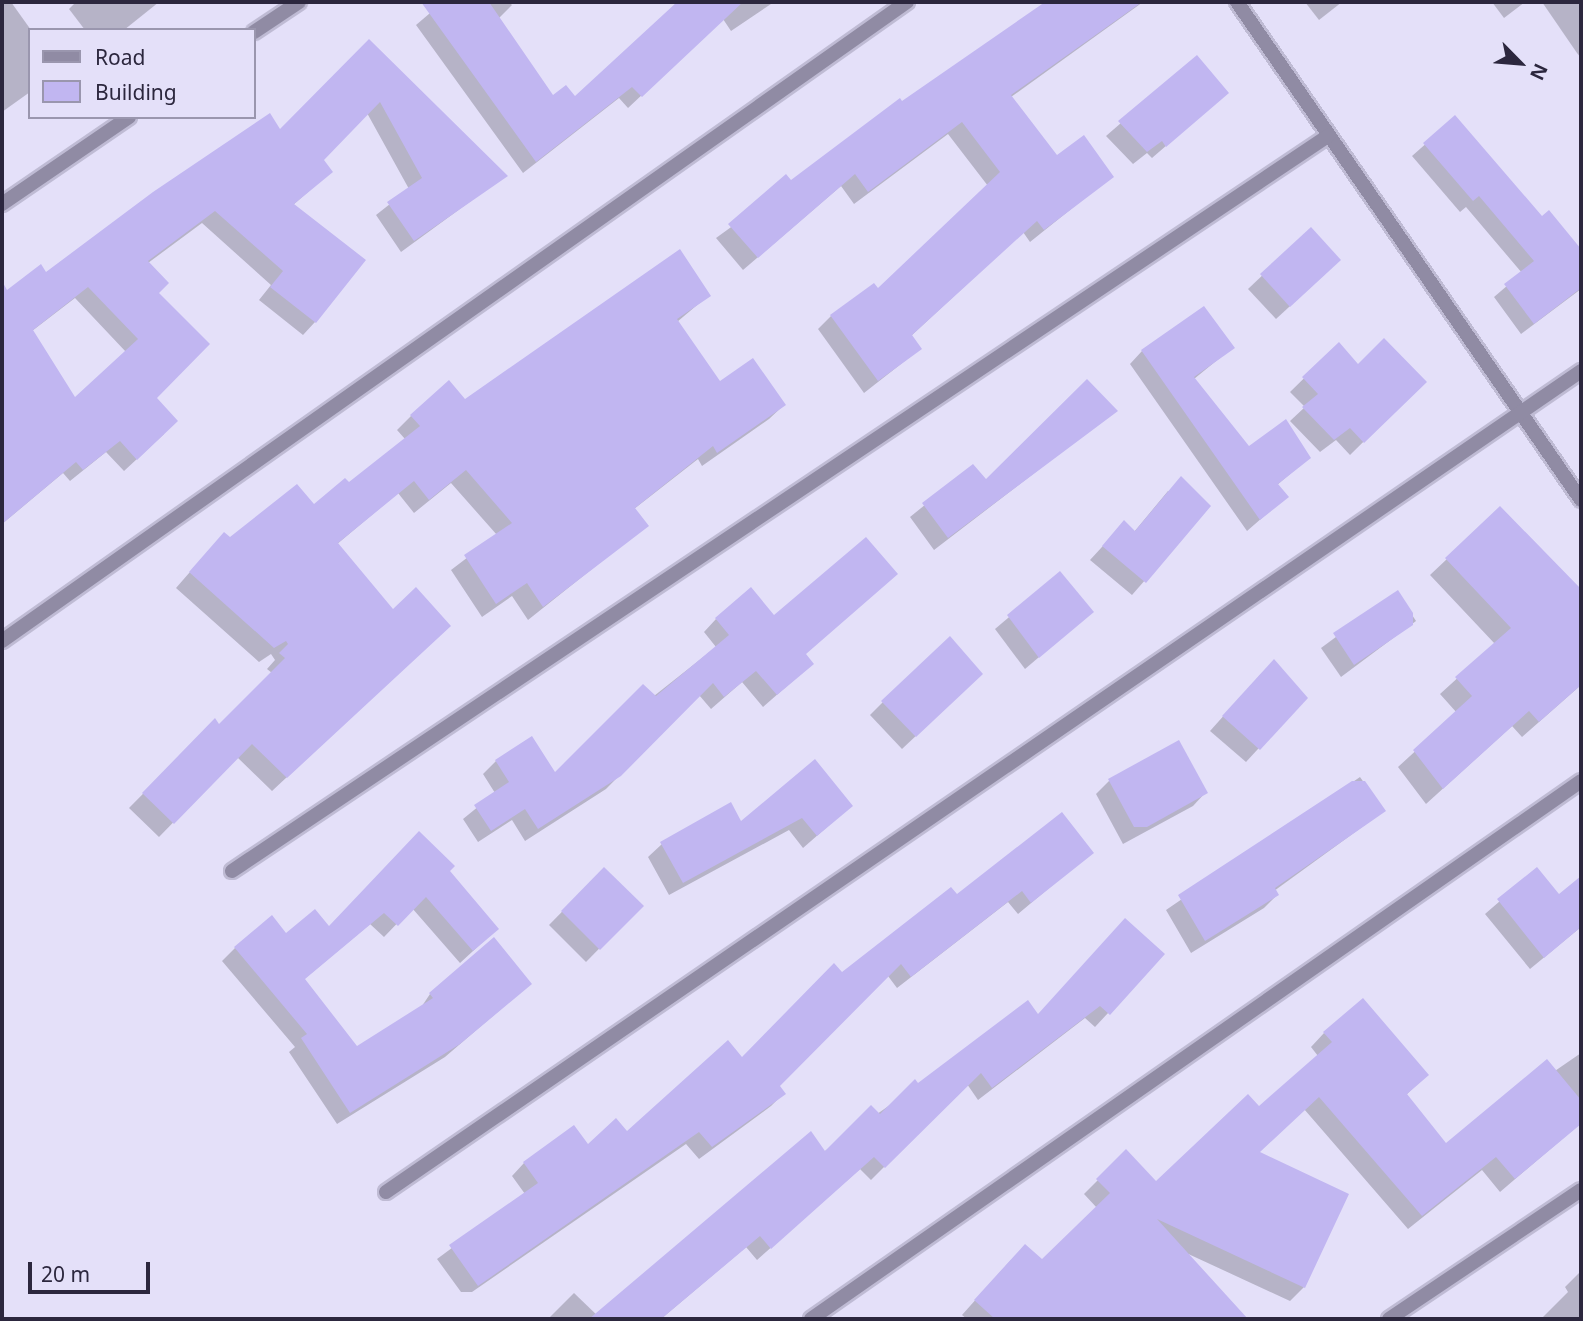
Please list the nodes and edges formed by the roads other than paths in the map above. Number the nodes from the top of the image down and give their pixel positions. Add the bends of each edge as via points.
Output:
1 (299, 2) edge
2 (907, 2) edge
3 (1237, 2) edge
4 (256, 31) edge
5 (127, 119) edge
6 (1328, 136) junction
7 (2, 204) edge
8 (1581, 371) edge
9 (1521, 412) junction
10 (1581, 500) edge
11 (2, 641) edge
12 (1581, 781) edge
13 (232, 871) dead end
14 (1581, 1190) edge
15 (386, 1192) dead end
16 (811, 1319) edge
17 (1388, 1319) edge

1 - 4 street
2 - 11 street
3 - 6 street
5 - 7 street
6 - 9 street
6 - 13 street
8 - 9 street
9 - 10 street
9 - 15 street
12 - 16 street
14 - 17 street

